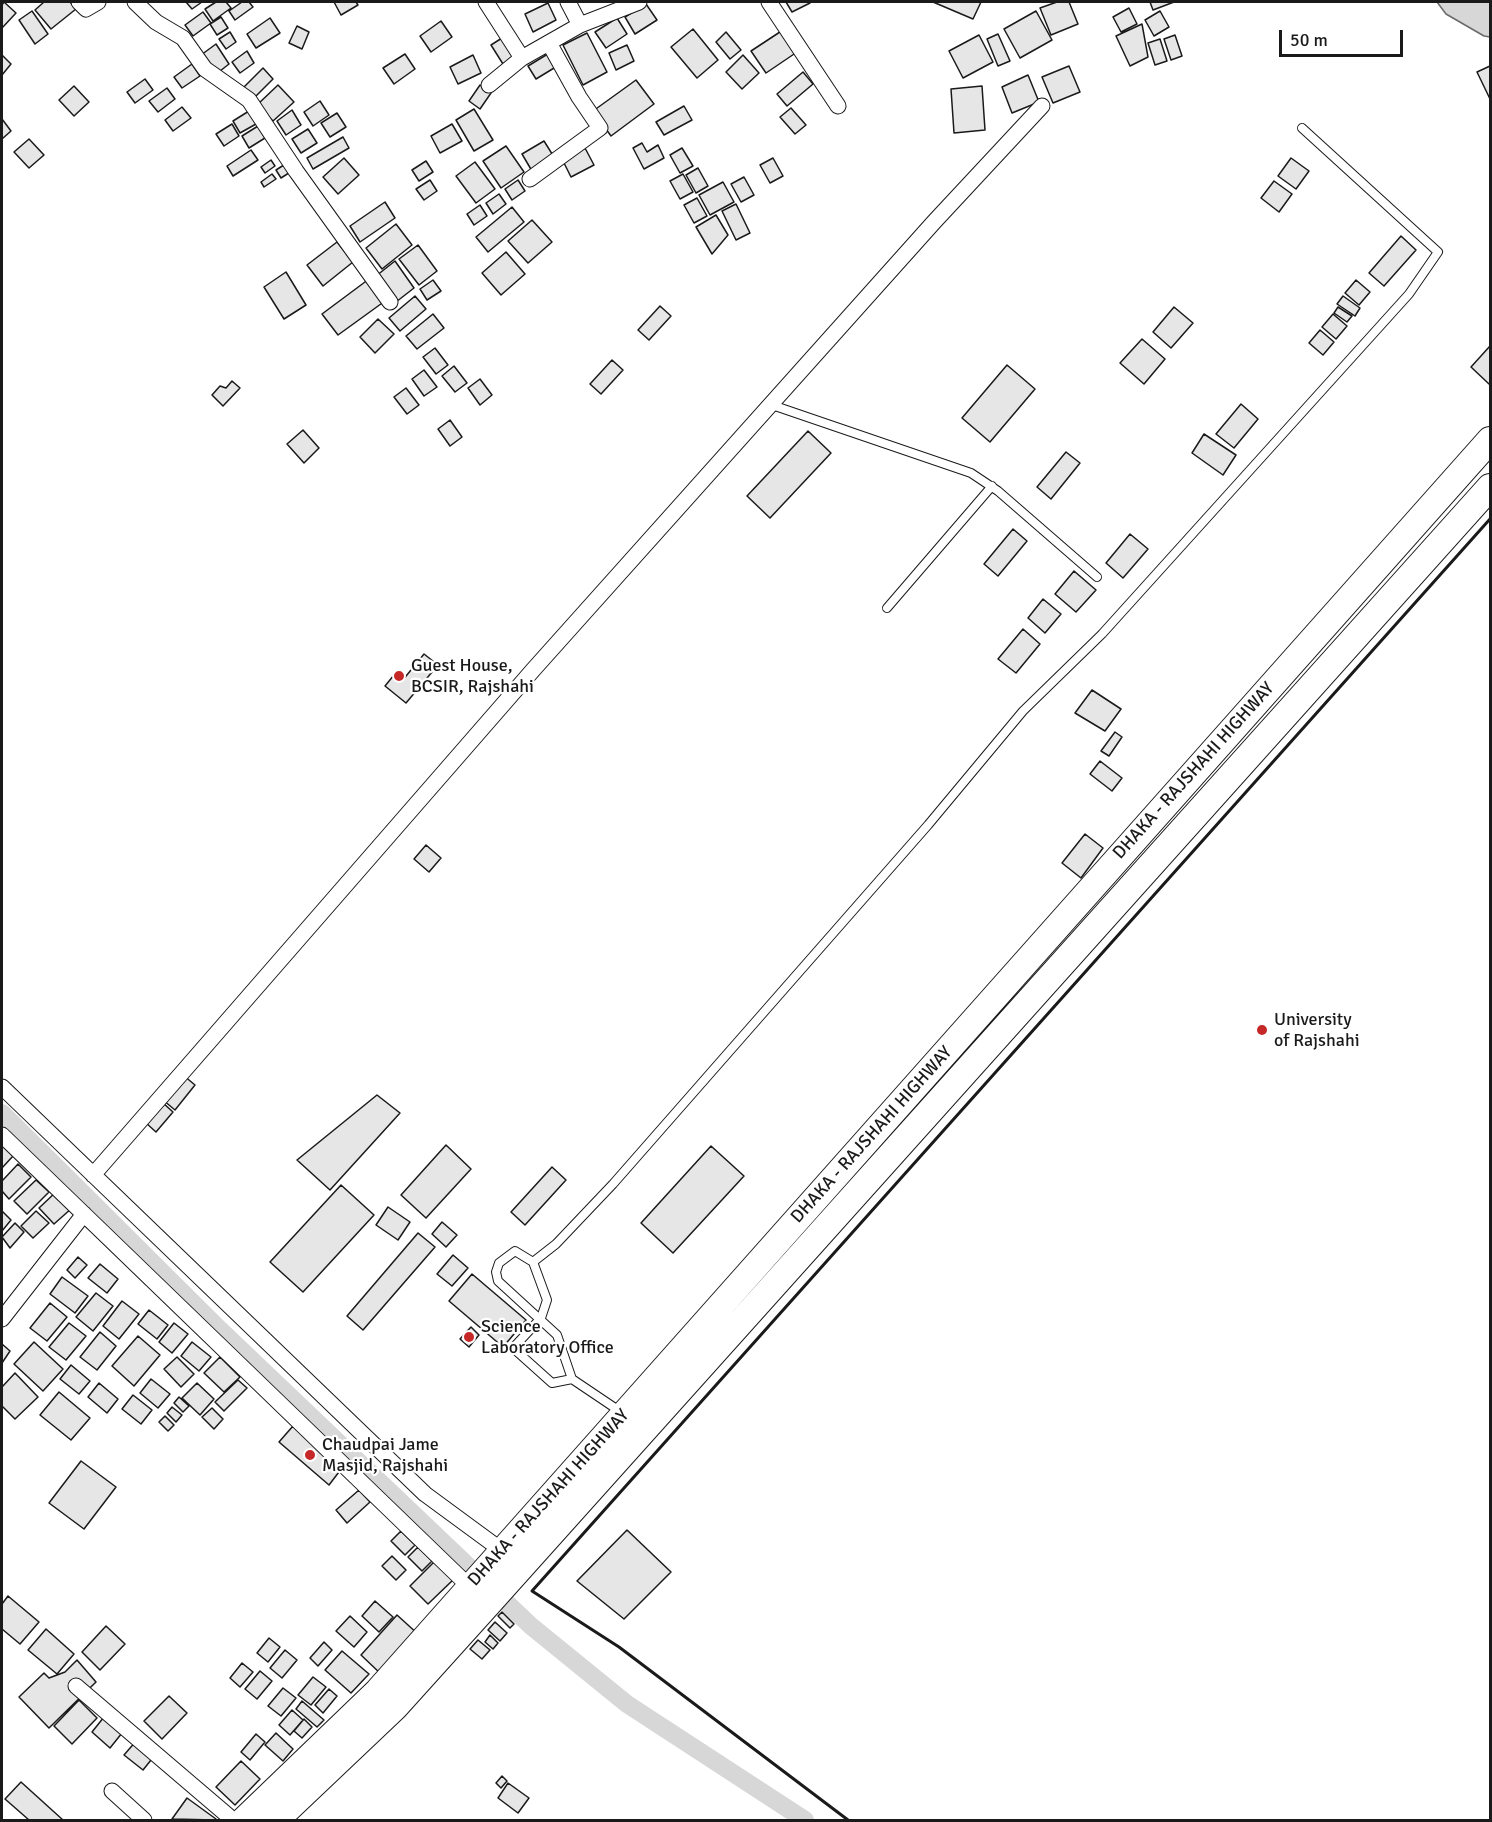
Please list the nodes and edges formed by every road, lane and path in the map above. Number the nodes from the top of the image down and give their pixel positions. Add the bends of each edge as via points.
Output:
1 (79, 2) edge
2 (98, 2) edge
3 (135, 2) edge
4 (486, 2) edge
5 (568, 2) edge
6 (639, 2) edge
7 (769, 2) edge
8 (580, 25) junction
9 (549, 43) junction
10 (522, 58) junction
11 (489, 86) dead end
12 (838, 106) dead end
13 (1042, 106) dead end
14 (1302, 128) dead end
15 (530, 179) dead end
16 (390, 302) dead end
17 (772, 405) junction
18 (1491, 440) edge
19 (992, 486) junction
20 (1491, 487) edge
21 (1097, 577) dead end
22 (887, 608) dead end
23 (2, 1087) edge
24 (2, 1135) edge
25 (93, 1175) junction
26 (84, 1214) junction
27 (533, 1262) junction
28 (541, 1317) junction
29 (2, 1318) edge
30 (572, 1379) junction
31 (624, 1414) junction
32 (508, 1564) junction
33 (479, 1596) junction
34 (76, 1686) dead end
35 (112, 1791) dead end
36 (144, 1821) edge
37 (233, 1821) edge
38 (244, 1821) edge
39 (276, 1821) edge

1 - 2 street via 86,9
3 - 16 street via 156,22 183,38 205,69 249,100
4 - 10 street
5 - 8 street
6 - 8 street
7 - 12 street
8 - 9 street
9 - 10 street
9 - 15 street via 600,128
10 - 11 street
13 - 17 street
14 - 27 lane via 1438,252 1409,294 1110,625 1023,711 614,1184 556,1245
17 - 19 lane via 971,473
17 - 25 street via 525,679
18 - 31 highway, DHAKA - RAJSHAHI HIGHWAY
19 - 21 lane
19 - 22 lane
20 - 32 highway, DHAKA - RAJSHAHI HIGHWAY
23 - 25 street
24 - 26 street
25 - 32 street via 425,1494
26 - 29 street
26 - 33 street
27 - 28 lane via 547,1300
27 - 28 lane via 515,1251 499,1263 496,1272 498,1281
28 - 30 lane via 557,1335
28 - 30 lane via 513,1348 552,1383
30 - 31 lane
31 - 32 highway, DHAKA - RAJSHAHI HIGHWAY
32 - 33 highway, DHAKA - RAJSHAHI HIGHWAY
33 - 38 highway, DHAKA - RAJSHAHI HIGHWAY
33 - 39 highway, DHAKA - RAJSHAHI HIGHWAY via 395,1707
34 - 37 street
35 - 36 street

